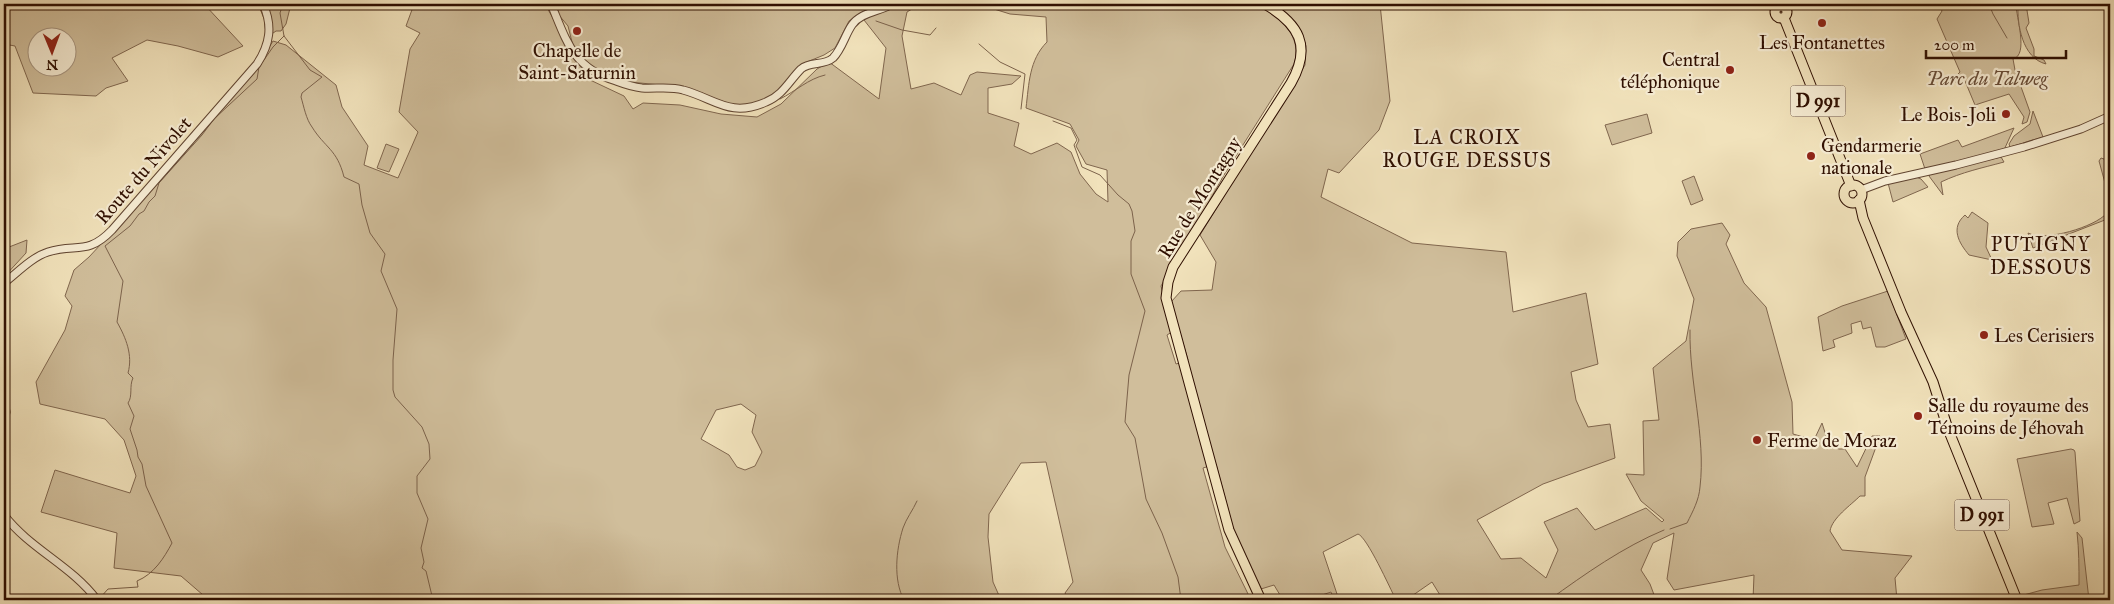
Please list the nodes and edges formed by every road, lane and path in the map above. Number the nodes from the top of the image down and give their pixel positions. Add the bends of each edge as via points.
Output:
1 (263, 4) edge
2 (551, 4) edge
3 (892, 4) edge
4 (1265, 4) edge
5 (1780, 5) edge
6 (2110, 116) edge
7 (1851, 186) junction
8 (1861, 190) junction
9 (1856, 201) junction
10 (4, 283) edge
11 (1923, 367) junction
12 (1928, 384) junction
13 (1937, 397) junction
14 (4, 406) edge
15 (4, 421) edge
16 (1948, 429) junction
17 (4, 515) edge
18 (97, 600) edge
19 (1261, 600) edge
20 (2017, 600) edge

1 - 10 street, Route du Nivolet via 270,32 257,64 107,236 86,248 43,254
2 - 3 street via 574,54 597,74 631,86 682,89 738,109 756,106 778,96 802,69 823,64 832,58 861,17
4 - 19 main road, Rue de Montagny via 1295,30 1302,46 1301,63 1174,267 1166,298 1229,530
5 - 7 main road, D 991 via 1788,12 1784,18
6 - 8 street via 2024,147 1885,181
7 - 8 main road via 1858,186
7 - 9 main road via 1845,196
8 - 9 main road via 1862,196
9 - 11 main road, D 991 via 1901,312 1909,340
11 - 12 main road, D 991
11 - 13 main road, D 991
12 - 13 main road
12 - 16 main road, D 991
13 - 16 main road, D 991
14 - 15 street
16 - 20 main road, D 991
17 - 18 street via 23,535 76,577

